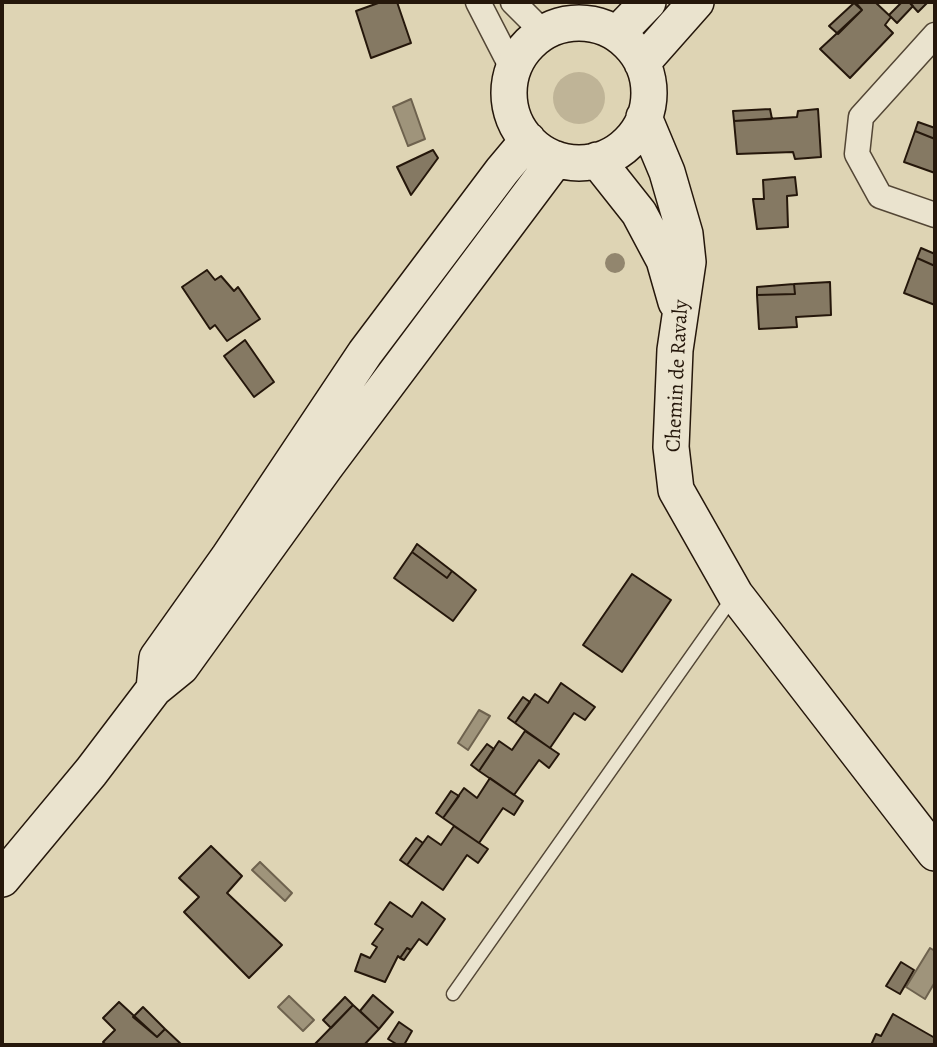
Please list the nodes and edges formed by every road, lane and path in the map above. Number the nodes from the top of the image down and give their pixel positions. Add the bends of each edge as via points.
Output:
1 (478, 2) edge
2 (513, 2) edge
3 (648, 2) edge
4 (696, 2) edge
5 (543, 33) junction
6 (617, 34) junction
7 (935, 35) edge
8 (642, 63) junction
9 (513, 71) junction
10 (645, 117) junction
11 (542, 150) junction
12 (597, 160) junction
13 (935, 215) edge
14 (679, 313) junction
15 (735, 594) junction
16 (935, 853) edge
17 (2, 879) edge
18 (453, 994) dead end

1 - 9 street
2 - 5 street
3 - 6 main road
4 - 8 main road
5 - 6 main road via 558,26 589,23
5 - 9 main road via 530,43
6 - 8 main road
7 - 13 street via 861,117 858,154 880,196
8 - 10 main road via 649,90
9 - 11 main road via 509,85 512,115
10 - 12 main road via 626,144
10 - 14 main road, Chemin de Ravaly via 685,234 688,262
11 - 12 main road via 570,162
11 - 17 main road via 326,466 181,667 154,689
12 - 14 main road via 639,213 664,260
14 - 15 main road, Chemin de Ravaly via 671,447 676,490
15 - 16 main road, Chemin de Ravaly
15 - 18 lane

